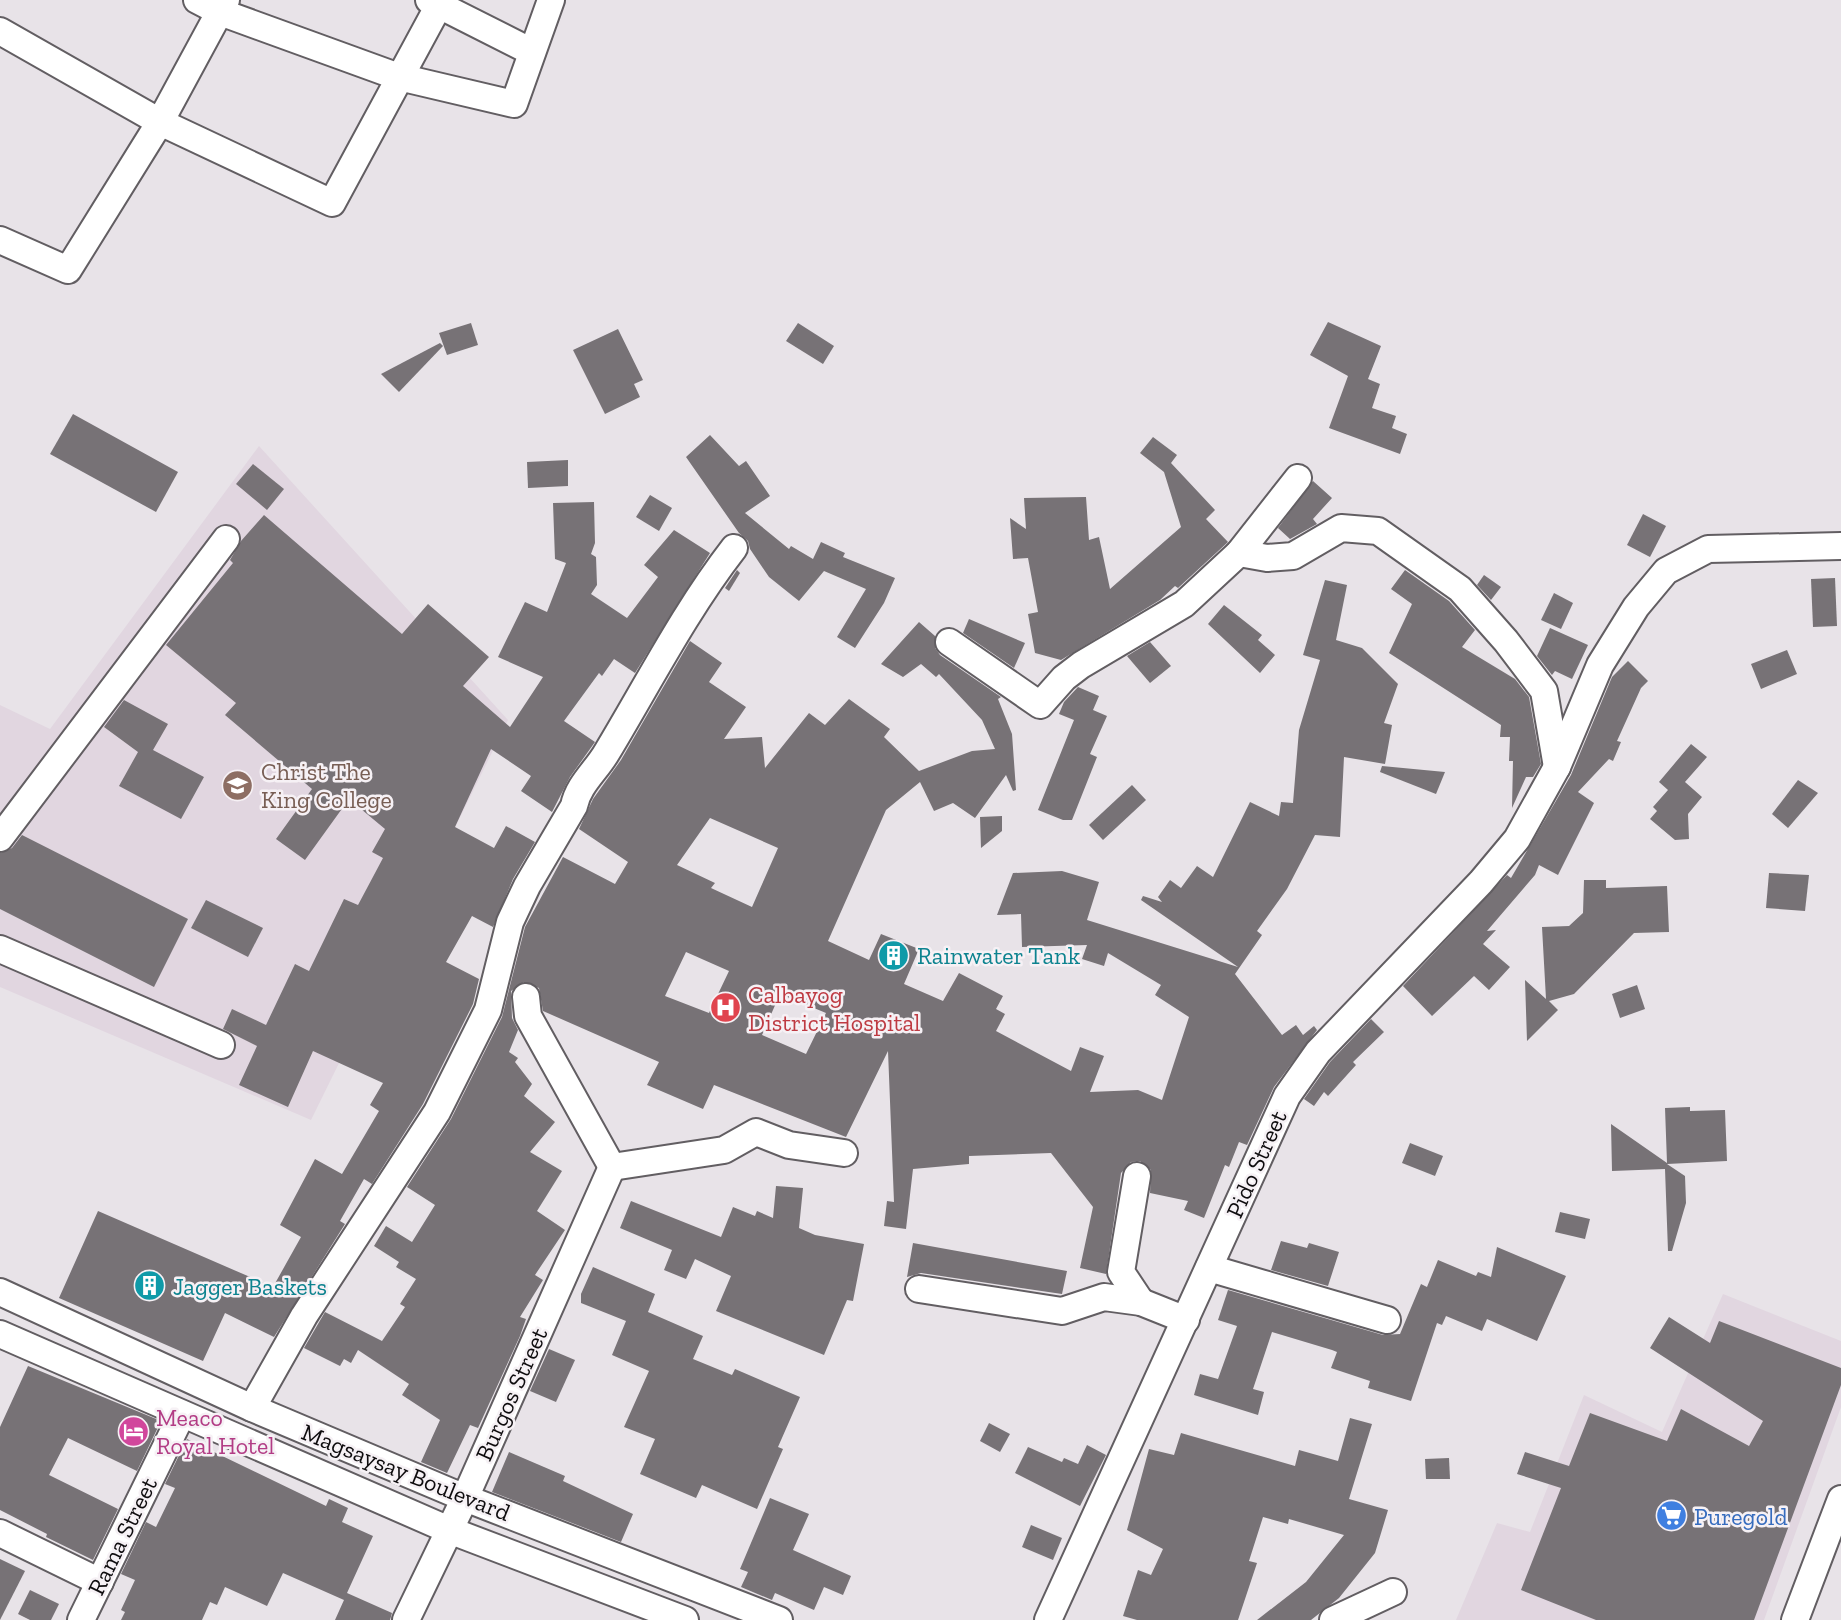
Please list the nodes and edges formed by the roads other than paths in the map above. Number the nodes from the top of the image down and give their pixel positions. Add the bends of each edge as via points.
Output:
1 (551, 0) edge
2 (434, 3) edge
3 (214, 4) edge
4 (0, 31) edge
5 (533, 52) junction
6 (399, 77) junction
7 (160, 122) junction
8 (0, 240) edge
9 (1298, 478) dead end
10 (226, 539) dead end
11 (1841, 546) edge
12 (734, 548) dead end
13 (1239, 553) junction
14 (949, 642) dead end
15 (1557, 767) junction
16 (0, 838) edge
17 (0, 949) edge
18 (526, 997) dead end
19 (221, 1045) dead end
20 (844, 1153) dead end
21 (612, 1167) junction
22 (1137, 1176) dead end
23 (1209, 1268) junction
24 (919, 1289) dead end
25 (0, 1292) edge
26 (1142, 1302) junction
27 (1186, 1320) junction
28 (1387, 1320) dead end
29 (0, 1334) edge
30 (224, 1396) junction
31 (252, 1408) junction
32 (182, 1414) junction
33 (209, 1427) junction
34 (465, 1498) junction
35 (1841, 1499) edge
36 (449, 1530) junction
37 (0, 1533) edge
38 (100, 1582) junction
39 (1393, 1592) dead end
40 (81, 1620) edge
41 (406, 1620) edge
42 (685, 1620) edge
43 (779, 1620) edge
44 (1048, 1620) edge
45 (1333, 1620) edge
46 (1795, 1620) edge

1 - 5 street
2 - 5 street
2 - 6 street
3 - 6 street
3 - 7 street
4 - 7 street
5 - 6 street via 514,104
6 - 7 street via 332,203
7 - 8 street via 68,270
9 - 13 street
10 - 16 street
11 - 15 street, Pido Street via 1708,549 1666,572 1636,607 1600,665
12 - 31 street via 708,582 603,759 576,794 575,806 510,922 488,1010 437,1112 304,1316
13 - 14 street via 1184,604 1081,665 1040,705
13 - 15 street via 1293,556 1341,528 1378,531 1460,589 1544,691
15 - 23 street, Pido Street via 1510,848 1318,1052 1287,1096
17 - 19 street
18 - 21 street via 528,1016
20 - 21 street via 789,1145 756,1132 724,1150
21 - 34 street, Burgos Street
22 - 26 street via 1121,1272
23 - 27 street, Pido Street
23 - 28 street
24 - 26 street via 1062,1311 1104,1297
25 - 30 street, Magsaysay Boulevard
26 - 27 street
27 - 44 street, Pido Street
29 - 32 street, Magsaysay Boulevard
30 - 31 street, Magsaysay Boulevard
30 - 33 street
31 - 34 street, Magsaysay Boulevard
32 - 33 street, Magsaysay Boulevard
32 - 38 street, Rama Street
33 - 36 street, Magsaysay Boulevard
34 - 36 street, Burgos Street
34 - 43 street, Magsaysay Boulevard
35 - 46 street
36 - 41 street, Burgos Street
36 - 42 street, Magsaysay Boulevard
37 - 38 street
38 - 40 street, Rama Street
39 - 45 street

